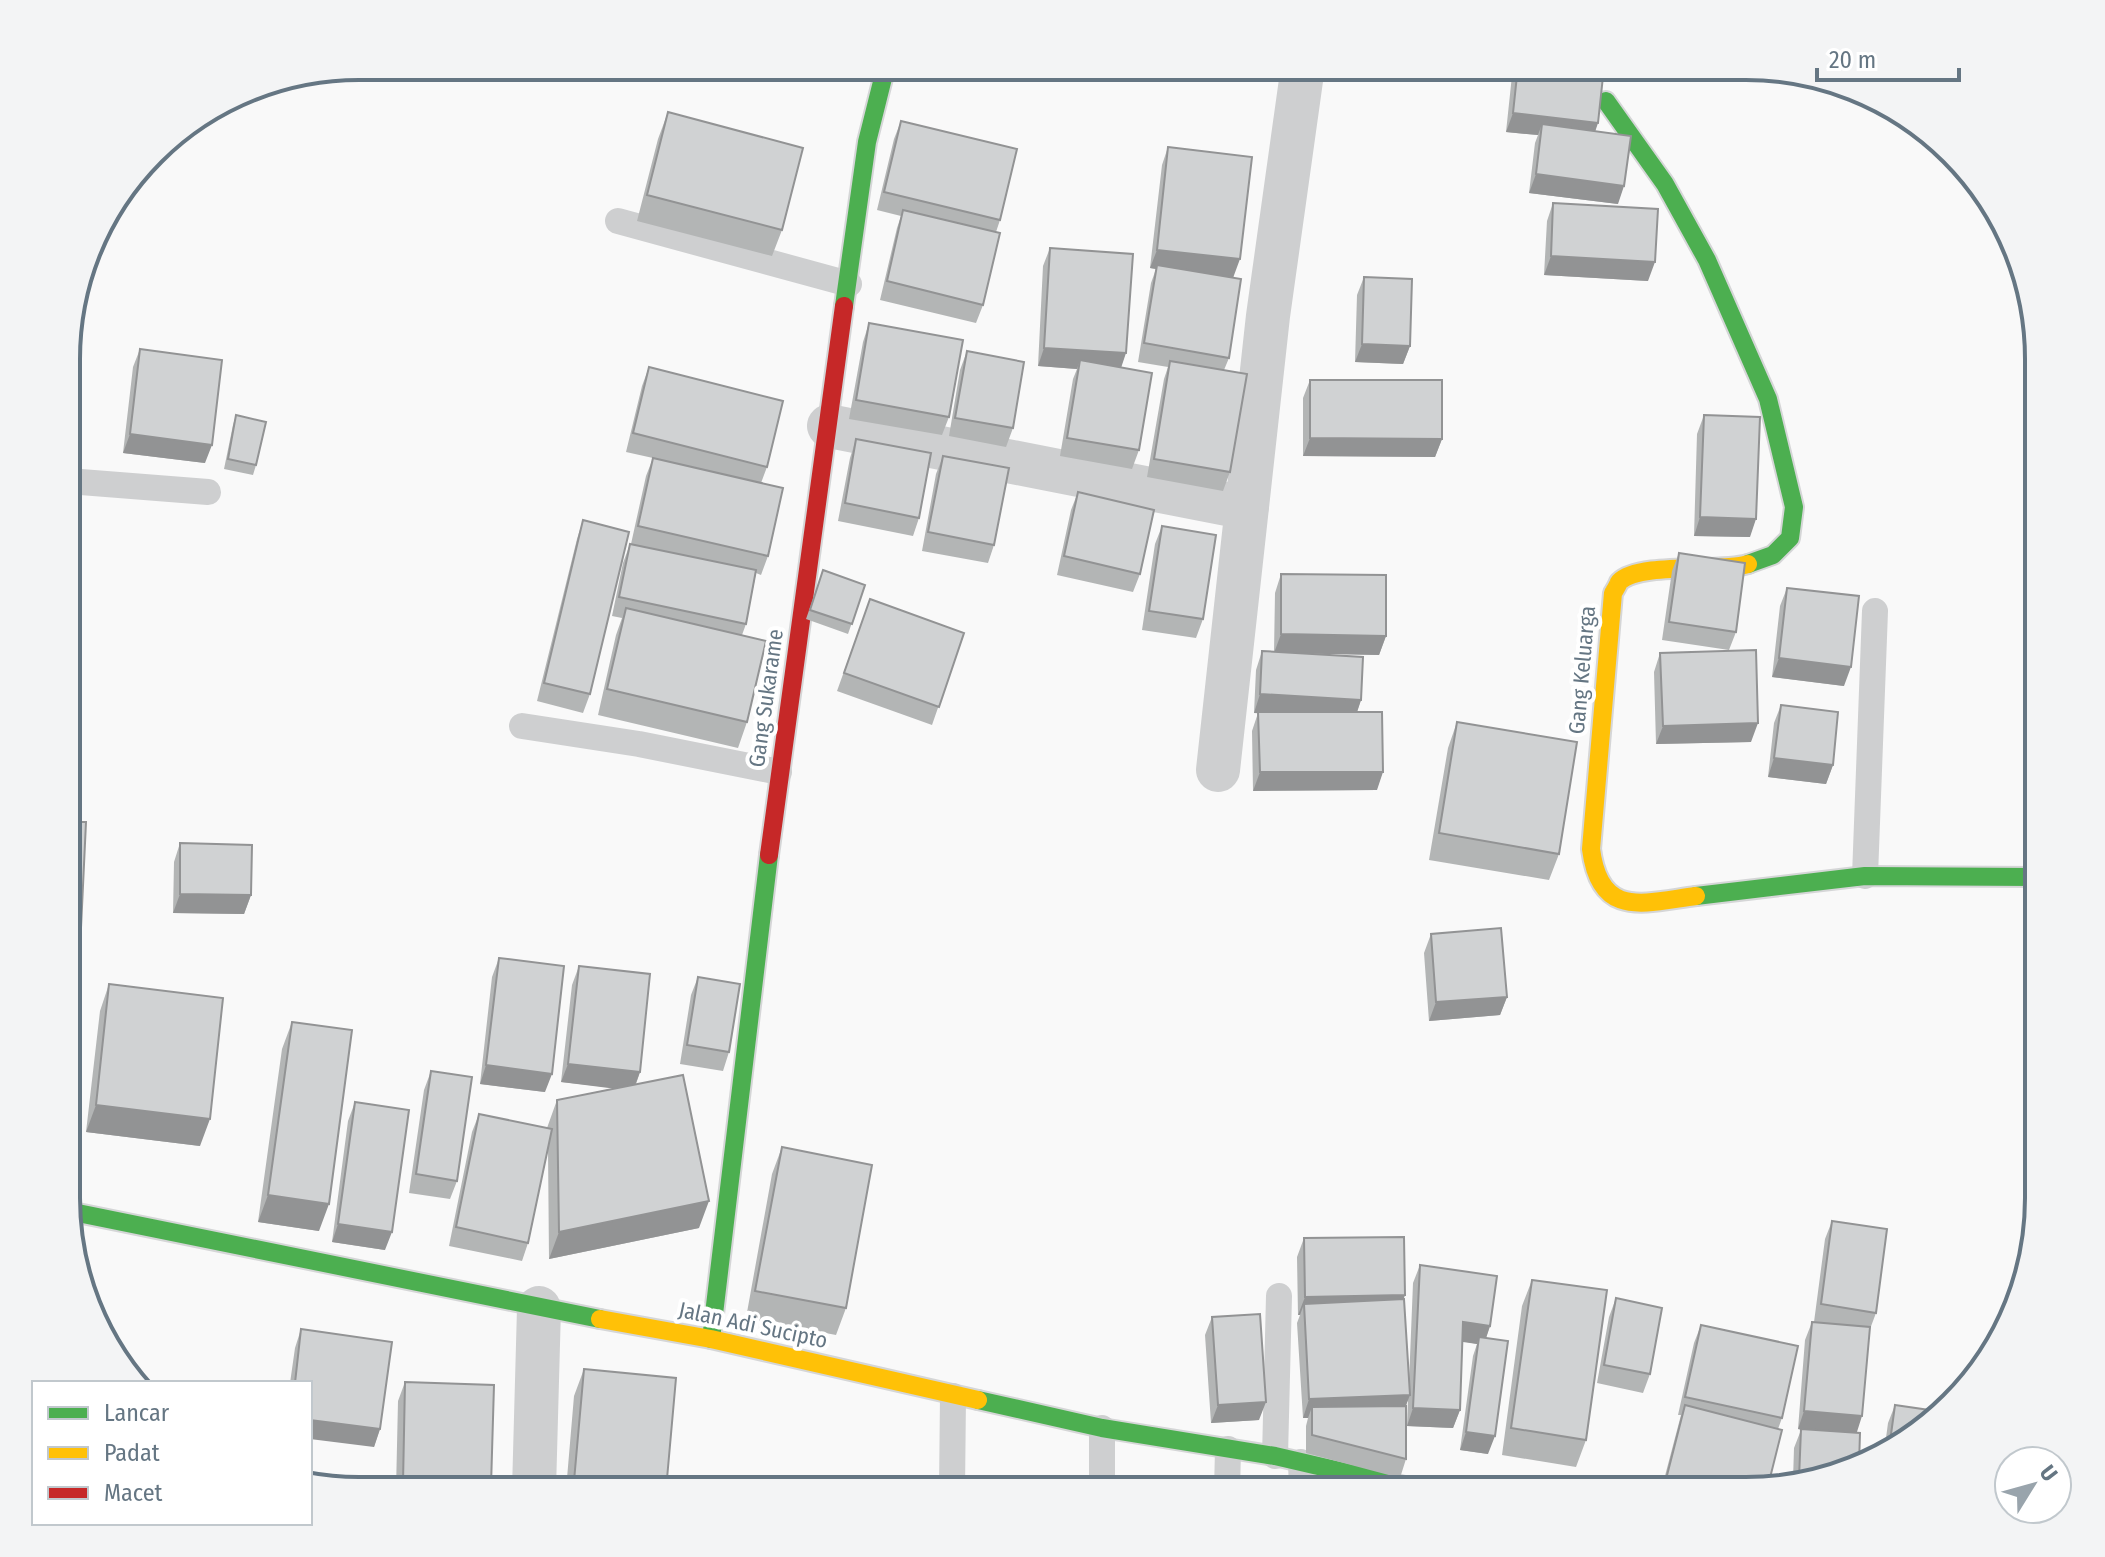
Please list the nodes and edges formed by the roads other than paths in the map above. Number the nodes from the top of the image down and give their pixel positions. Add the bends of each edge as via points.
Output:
1 (882, 80) edge
2 (1301, 81) edge
3 (1606, 101) edge
4 (618, 221) dead end
5 (849, 284) junction
6 (829, 426) junction
7 (80, 482) edge
8 (208, 492) dead end
9 (1247, 508) junction
10 (1875, 611) dead end
11 (522, 726) dead end
12 (1218, 770) dead end
13 (779, 772) junction
14 (1865, 876) junction
15 (2024, 877) edge
16 (81, 1214) edge
17 (1279, 1296) dead end
18 (539, 1308) junction
19 (711, 1339) junction
20 (953, 1396) junction
21 (1102, 1428) junction
22 (1228, 1449) junction
23 (1275, 1456) junction
24 (1301, 1462) junction
25 (534, 1476) edge
26 (952, 1476) edge
27 (1102, 1477) edge
28 (1227, 1477) edge
29 (1302, 1477) edge
30 (1364, 1477) edge

1 - 5 street, Gang Sukarame via 867,142
2 - 9 street
3 - 14 street, Gang Keluarga via 1665,184 1707,260 1768,399 1794,507 1790,538 1773,555 1741,566 1684,567 1619,582 1613,593 1593,872 1604,892 1633,904
4 - 5 lane
5 - 6 street, Gang Sukarame
6 - 9 street
6 - 13 street, Gang Sukarame
7 - 8 lane
9 - 12 street
10 - 14 lane
11 - 13 lane
13 - 19 street, Gang Sukarame
14 - 15 street, Gang Keluarga
16 - 18 street, Jalan Adi Sucipto
17 - 23 lane
18 - 19 street, Jalan Adi Sucipto
18 - 25 street
19 - 20 street, Jalan Adi Sucipto
20 - 21 street, Jalan Adi Sucipto
20 - 26 lane
21 - 22 street, Jalan Adi Sucipto
21 - 27 lane
22 - 23 street, Jalan Adi Sucipto
22 - 28 lane
23 - 24 street, Jalan Adi Sucipto
24 - 29 lane
24 - 30 street, Jalan Adi Sucipto

